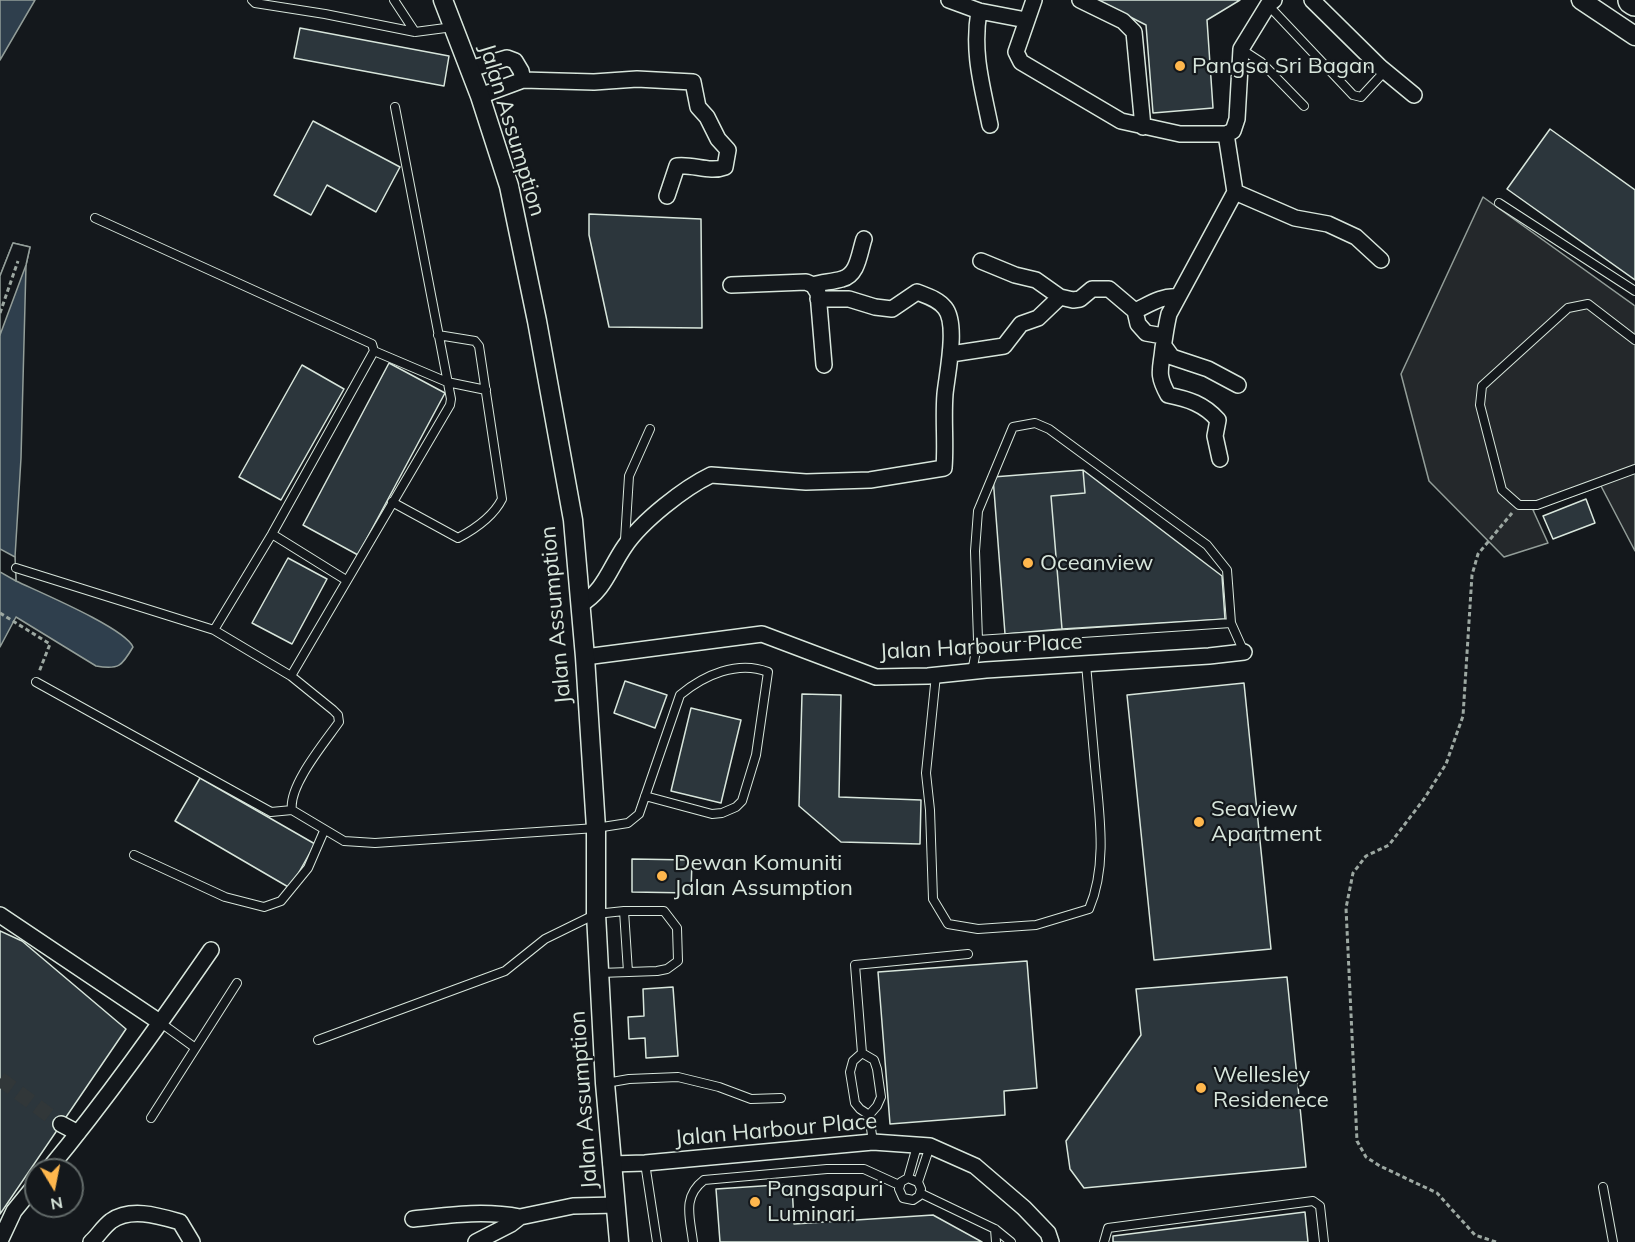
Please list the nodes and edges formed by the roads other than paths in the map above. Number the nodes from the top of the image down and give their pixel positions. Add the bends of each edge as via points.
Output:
1 (252, 0) edge
2 (394, 0) edge
3 (443, 0) edge
4 (949, 0) edge
5 (1034, 0) edge
6 (1080, 0) edge
7 (1312, 0) edge
8 (1581, 0) edge
9 (1271, 3) edge
10 (979, 11) junction
11 (1026, 20) junction
12 (454, 27) junction
13 (415, 32) junction
14 (1635, 36) edge
15 (1241, 50) junction
16 (470, 69) junction
17 (1385, 71) junction
18 (523, 80) junction
19 (1413, 95) dead end
20 (480, 96) junction
21 (1304, 106) dead end
22 (395, 107) dead end
23 (990, 126) dead end
24 (1143, 127) junction
25 (1226, 134) junction
26 (1235, 192) junction
27 (667, 196) dead end
28 (1500, 203) dead end
29 (95, 218) dead end
30 (864, 239) dead end
31 (1381, 260) dead end
32 (981, 261) dead end
33 (731, 285) dead end
34 (1635, 291) edge
35 (816, 292) junction
36 (1060, 297) junction
37 (1177, 297) junction
38 (1135, 311) junction
39 (438, 335) junction
40 (1635, 340) edge
41 (1163, 341) junction
42 (374, 351) junction
43 (951, 354) junction
44 (824, 365) dead end
45 (447, 382) junction
46 (1238, 385) dead end
47 (486, 390) junction
48 (650, 429) dead end
49 (1220, 459) dead end
50 (1635, 469) edge
51 (392, 502) junction
52 (272, 534) junction
53 (625, 545) junction
54 (16, 568) dead end
55 (346, 580) junction
56 (580, 606) junction
57 (1231, 623) junction
58 (214, 630) junction
59 (978, 640) junction
60 (1244, 652) joint
61 (585, 657) junction
62 (1086, 664) junction
63 (972, 672) junction
64 (936, 675) junction
65 (291, 676) junction
66 (36, 682) road end
67 (645, 796) junction
68 (292, 810) junction
69 (596, 828) junction
70 (324, 831) junction
71 (134, 855) dead end
72 (624, 911) junction
73 (596, 914) junction
74 (0, 915) edge
75 (211, 950) dead end
76 (968, 954) dead end
77 (628, 972) junction
78 (599, 973) junction
79 (237, 983) dead end
80 (161, 1023) junction
81 (318, 1040) dead end
82 (194, 1047) junction
83 (862, 1053) junction
84 (605, 1083) junction
85 (781, 1098) dead end
86 (869, 1115) junction
87 (151, 1118) dead end
88 (62, 1124) tunnel mouth
89 (78, 1133) junction
90 (873, 1142) junction
91 (924, 1146) junction
92 (58, 1158) edge
93 (645, 1163) junction
94 (611, 1164) junction
95 (908, 1178) junction
96 (918, 1182) junction
97 (899, 1185) junction
98 (1603, 1187) dead end
99 (920, 1193) junction
100 (24, 1199) edge
101 (616, 1205) junction
102 (520, 1216) junction
103 (413, 1219) dead end
104 (995, 1229) junction
105 (0, 1241) edge
106 (91, 1242) edge
107 (192, 1242) edge
108 (476, 1242) edge
109 (619, 1242) edge
110 (657, 1242) edge
111 (693, 1242) edge
112 (996, 1242) edge
113 (1011, 1242) edge
114 (1051, 1242) edge
115 (1104, 1242) edge
116 (1324, 1242) edge
117 (1613, 1242) edge

1 - 13 lane
2 - 13 lane
3 - 12 street, Jalan Assumption
4 - 10 street
5 - 11 street
6 - 24 street via 1123,21 1134,32
7 - 17 street
8 - 14 street
9 - 15 street
9 - 17 lane via 1353,95 1361,97
10 - 11 street
10 - 23 street via 976,56
11 - 24 street via 1016,52 1021,62 1121,121
12 - 13 lane
12 - 16 street, Jalan Assumption
15 - 21 lane via 1261,62
15 - 25 street via 1237,118 1233,131
16 - 18 street via 507,58 514,61
16 - 20 street, Jalan Assumption
17 - 19 street
18 - 20 street
18 - 27 street via 693,82 698,107 729,150 725,167 716,171 677,166
20 - 56 street, Jalan Assumption via 509,186 537,321 573,520
22 - 39 lane
24 - 25 street via 1180,134
25 - 26 street
26 - 31 street via 1295,218 1328,224 1356,237
26 - 37 street
28 - 34 lane
29 - 42 lane via 372,344
30 - 35 street via 850,275
32 - 36 street via 1036,280
33 - 35 street via 806,282
35 - 43 street via 892,309 917,292 933,298 946,309 950,319
35 - 44 street
36 - 38 street via 1080,299 1092,289 1109,289
36 - 43 street via 1038,318 1021,324 1004,346
37 - 38 street via 1170,296
37 - 41 street
38 - 41 street via 1138,324 1146,333
39 - 45 lane
39 - 47 lane via 475,341
40 - 50 lane via 1588,304 1568,308 1482,386 1480,405 1502,490 1519,505 1537,505
41 - 46 street via 1172,357 1208,369
41 - 49 street via 1159,367 1162,384 1168,395 1189,399 1218,420 1215,436
42 - 45 lane
42 - 52 lane
43 - 53 street via 945,395 944,468 870,480 806,482 711,475 670,501
45 - 47 lane
45 - 51 lane via 450,405
47 - 51 lane via 502,499 498,508 458,538
48 - 53 lane via 629,476
51 - 55 lane
52 - 55 lane
52 - 58 lane
53 - 56 street via 593,597
54 - 58 lane
55 - 65 lane
56 - 61 street, Jalan Assumption
57 - 59 lane
57 - 59 lane via 1227,570 1207,545 1049,429 1035,423 1013,427 978,511
57 - 60 lane
58 - 65 lane
59 - 63 lane
60 - 62 street, Jalan Harbour Place
61 - 64 street, Jalan Harbour Place via 762,634 876,677
61 - 69 street, Jalan Assumption
62 - 63 street, Jalan Harbour Place
62 - 64 lane via 1100,809 1096,892 1089,909 1036,925 978,929 948,924 933,898 926,773
63 - 64 street, Jalan Harbour Place
65 - 68 lane via 333,710 339,722 294,787
66 - 68 lane via 271,812
67 - 67 lane via 680,695 695,682 738,666 768,672 756,755 742,801 736,807 712,814
67 - 69 lane via 639,814 628,823
68 - 70 lane
69 - 70 lane via 375,843 344,841
69 - 73 street, Jalan Assumption
70 - 71 lane via 308,868 281,901 264,908 225,897
72 - 73 lane
72 - 77 lane
72 - 77 lane via 664,911 677,928 678,961 667,969
73 - 78 street, Jalan Assumption
73 - 81 lane via 545,939 505,971
74 - 80 street
75 - 80 street
76 - 83 lane via 855,965
77 - 78 lane
78 - 84 street, Jalan Assumption
79 - 82 lane
80 - 82 lane
80 - 89 street
82 - 87 lane
83 - 86 lane via 874,1060 878,1079 880,1097
83 - 86 lane via 853,1061 850,1072 855,1102
84 - 85 lane via 629,1078 678,1077 751,1099
84 - 94 street, Jalan Assumption
86 - 90 lane
88 - 89 street
89 - 92 street
90 - 91 street, Jalan Harbour Place
90 - 93 street, Jalan Harbour Place
91 - 95 lane
91 - 96 lane
91 - 114 street, Jalan Harbour Place via 975,1166 1024,1208 1048,1233
93 - 94 street, Jalan Harbour Place
93 - 110 lane
94 - 101 street, Jalan Assumption
95 - 96 lane
95 - 97 lane
96 - 99 lane
97 - 99 lane via 900,1195 906,1200 913,1200
97 - 111 lane via 864,1169 704,1180 694,1187 688,1200
98 - 117 lane
99 - 104 lane
100 - 105 street
101 - 102 street via 573,1206
101 - 109 street, Jalan Assumption
102 - 103 street via 474,1212
102 - 108 street
104 - 112 lane
104 - 113 lane
106 - 107 street via 111,1221 129,1214 149,1214 180,1222
115 - 116 lane via 1108,1228 1313,1201 1320,1206

